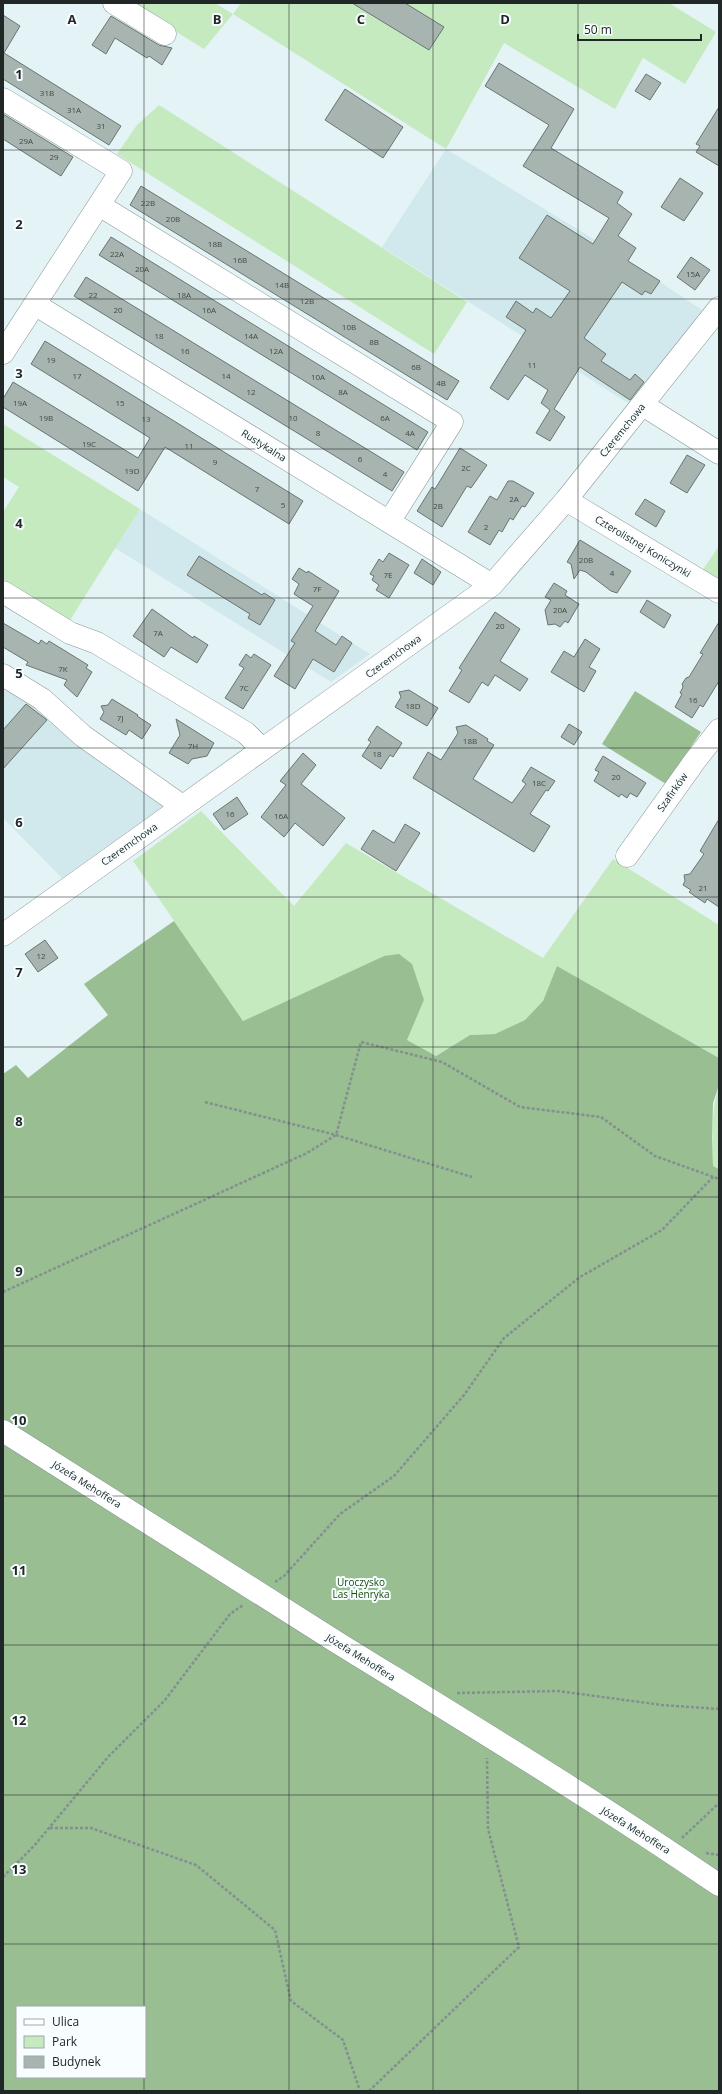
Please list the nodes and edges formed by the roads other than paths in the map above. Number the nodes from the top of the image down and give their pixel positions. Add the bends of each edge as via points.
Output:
1 (114, 3) edge
2 (165, 34) dead end
3 (3, 99) edge
4 (99, 205) junction
5 (36, 305) junction
6 (719, 308) edge
7 (3, 354) edge
8 (643, 405) junction
9 (719, 453) edge
10 (566, 500) junction
11 (389, 522) junction
12 (492, 585) junction
13 (3, 592) edge
14 (719, 592) edge
15 (3, 675) edge
16 (719, 730) edge
17 (262, 748) junction
18 (182, 806) junction
19 (627, 856) dead end
20 (3, 935) edge
21 (3, 1431) edge
22 (719, 1885) edge

1 - 2 street
3 - 4 street via 121,171
4 - 5 street
4 - 11 street via 452,422
5 - 7 street
5 - 11 street, Rustykalna
6 - 8 street, Czeremchowa
8 - 9 street
8 - 10 street, Czeremchowa
10 - 12 street, Czeremchowa
10 - 14 street, Czterolistnej Koniczynki
11 - 12 street, Rustykalna
12 - 17 street, Czeremchowa
13 - 17 street via 70,633 97,643 246,733
15 - 18 street via 42,699 83,736
16 - 19 street, Szafirków
17 - 18 street, Czeremchowa
18 - 20 street, Czeremchowa
21 - 22 street, Józefa Mehoffera

